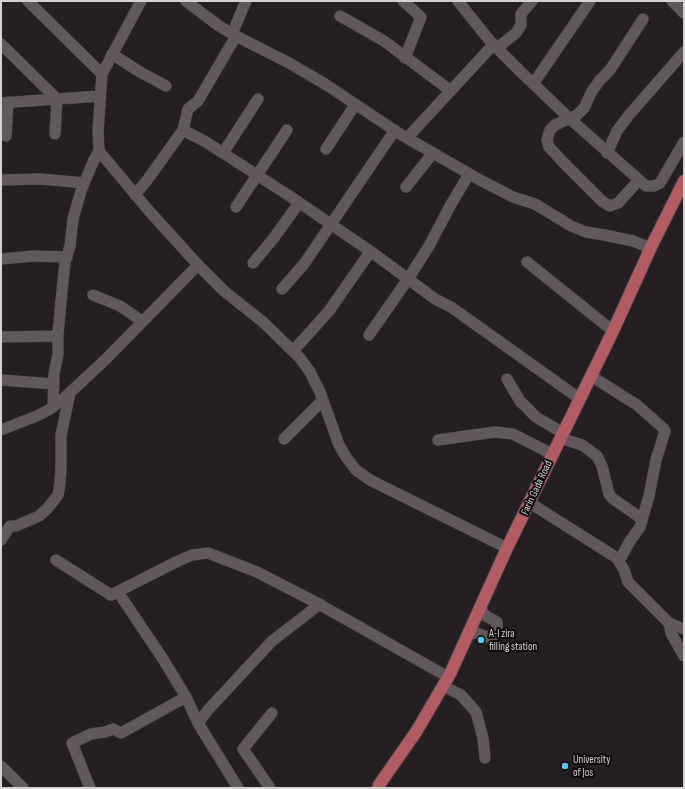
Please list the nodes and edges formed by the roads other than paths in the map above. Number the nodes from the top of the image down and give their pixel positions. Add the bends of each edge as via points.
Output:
1 (28, 1) edge
2 (141, 1) edge
3 (186, 1) edge
4 (246, 1) edge
5 (403, 1) edge
6 (532, 1) edge
7 (590, 1) edge
8 (672, 1) edge
9 (459, 2) edge
10 (684, 13) edge
11 (340, 16) dead end
12 (643, 19) dead end
13 (234, 35) junction
14 (1, 44) edge
15 (495, 46) junction
16 (684, 52) edge
17 (112, 54) junction
18 (405, 58) junction
19 (102, 74) junction
20 (533, 84) junction
21 (166, 86) dead end
22 (451, 91) junction
23 (100, 96) junction
24 (57, 99) junction
25 (258, 99) dead end
26 (5, 103) edge
27 (355, 105) junction
28 (569, 118) junction
29 (183, 130) junction
30 (287, 130) dead end
31 (395, 130) junction
32 (55, 134) dead end
33 (6, 136) dead end
34 (407, 138) junction
35 (684, 142) edge
36 (326, 149) dead end
37 (99, 151) junction
38 (223, 153) junction
39 (433, 153) junction
40 (607, 153) junction
41 (469, 174) junction
42 (257, 175) junction
43 (1, 180) edge
44 (639, 180) junction
45 (684, 181) edge
46 (84, 183) junction
47 (406, 187) dead end
48 (135, 195) junction
49 (299, 203) junction
50 (236, 207) dead end
51 (331, 225) junction
52 (651, 248) junction
53 (370, 252) junction
54 (67, 257) junction
55 (1, 259) edge
56 (527, 262) dead end
57 (253, 263) dead end
58 (198, 265) junction
59 (408, 279) junction
60 (282, 289) dead end
61 (94, 295) dead end
62 (142, 321) junction
63 (613, 331) junction
64 (369, 335) dead end
65 (58, 336) junction
66 (1, 337) edge
67 (293, 351) junction
68 (591, 376) junction
69 (507, 379) dead end
70 (1, 380) edge
71 (54, 384) junction
72 (70, 393) junction
73 (580, 399) junction
74 (323, 400) junction
75 (54, 407) junction
76 (1, 430) edge
77 (561, 436) junction
78 (284, 439) dead end
79 (438, 440) dead end
80 (552, 454) junction
81 (530, 503) junction
82 (642, 519) junction
83 (1, 540) edge
84 (507, 548) junction
85 (56, 560) dead end
86 (619, 561) junction
87 (118, 592) junction
88 (320, 604) junction
89 (480, 609) junction
90 (669, 623) junction
91 (684, 629) edge
92 (468, 634) junction
93 (684, 656) edge
94 (446, 681) junction
95 (186, 697) junction
96 (272, 713) dead end
97 (198, 723) junction
98 (485, 758) dead end
99 (1, 766) edge
100 (23, 788) edge
101 (90, 788) edge
102 (238, 788) edge
103 (270, 788) edge
104 (378, 788) edge

1 - 19 street
2 - 17 street
3 - 13 street
4 - 13 street
5 - 18 street via 421,17
6 - 15 street via 520,14 521,25 516,34
7 - 20 street
8 - 10 street
9 - 15 street
11 - 18 street via 384,41
12 - 28 street via 610,70 592,91 584,108
13 - 27 street via 289,63
13 - 29 street via 198,101 188,108
14 - 24 street
15 - 20 street
15 - 22 street
16 - 40 street via 629,115 617,131
17 - 19 street
17 - 21 street
18 - 22 street
19 - 23 street
20 - 28 street
22 - 34 street
23 - 24 street
23 - 37 street
24 - 26 street
24 - 32 street
25 - 38 street
26 - 33 street
27 - 31 street
27 - 36 street
28 - 40 street
28 - 44 street via 550,130 547,140 549,147 603,202 610,206 618,203
29 - 38 street
29 - 48 street
30 - 42 street
31 - 34 street
31 - 51 street
34 - 39 street
35 - 44 street via 660,183 646,186
37 - 46 street
37 - 48 street
38 - 42 street
39 - 41 street
39 - 47 street
40 - 44 street
41 - 52 street via 513,197 535,204 571,226
41 - 59 street
42 - 49 street
42 - 50 street
43 - 46 street via 40,179
45 - 52 main road, Farin Gada Road
46 - 54 street via 73,219
48 - 58 street
49 - 51 street
49 - 57 street
51 - 53 street
51 - 60 street via 304,264
52 - 63 main road, Farin Gada Road
53 - 59 street
53 - 67 street via 329,311
54 - 55 street via 33,256
54 - 65 street
56 - 63 street
58 - 62 street
58 - 67 street
59 - 64 street
59 - 73 street
61 - 62 street via 120,306
62 - 72 street
63 - 68 main road, Farin Gada Road
65 - 66 street
65 - 71 street
67 - 74 street via 310,372
68 - 73 main road, Farin Gada Road
68 - 82 street via 637,405 665,431
69 - 77 street via 520,401
70 - 71 street
71 - 75 street
72 - 75 street
72 - 83 street via 61,435 58,495 39,516 10,526
73 - 77 main road, Farin Gada Road
74 - 78 street
74 - 84 street via 339,445 356,470 370,480
75 - 76 street
77 - 80 main road, Farin Gada Road
77 - 82 street via 582,445 597,456 602,466 608,494
79 - 80 street via 495,432 513,434
80 - 81 main road, Farin Gada Road
81 - 84 main road, Farin Gada Road
81 - 86 street
82 - 86 street
84 - 89 main road, Farin Gada Road
85 - 87 street via 111,595
86 - 90 street via 628,582
87 - 88 street via 178,561 192,555 208,553 257,572
87 - 95 street
88 - 94 street
88 - 97 street via 268,645
89 - 92 main road, Farin Gada Road
89 - 92 street via 498,625 490,638 476,633
90 - 91 street
90 - 93 street via 671,633
92 - 94 main road, Farin Gada Road
94 - 98 street via 476,712
94 - 104 main road, Farin Gada Road via 416,732
95 - 97 street
95 - 101 street via 121,733 113,729 91,734 72,743
96 - 103 street via 243,749
97 - 102 street
99 - 100 street

